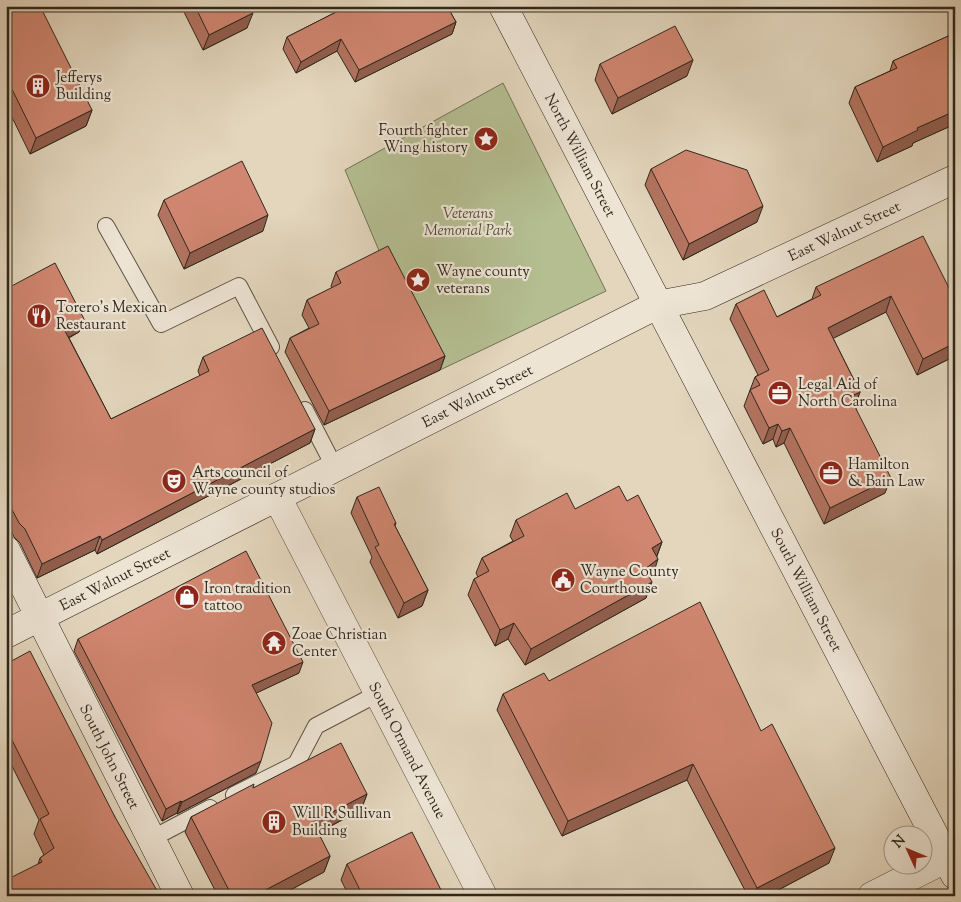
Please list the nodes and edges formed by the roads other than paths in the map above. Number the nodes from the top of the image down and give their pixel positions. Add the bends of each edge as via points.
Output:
1 (503, 6) edge
2 (955, 179) edge
3 (106, 226) dead end
4 (657, 305) junction
5 (280, 364) edge
6 (298, 398) edge
7 (335, 468) junction
8 (278, 497) junction
9 (6, 550) edge
10 (40, 616) junction
11 (6, 634) edge
12 (379, 694) junction
13 (151, 839) junction
14 (952, 862) edge
15 (180, 896) edge
16 (483, 896) edge
17 (872, 896) edge

1 - 4 street, North William Street
2 - 4 street, East Walnut Street via 705,296
3 - 5 lane via 161,324 238,286
4 - 7 street, East Walnut Street
4 - 14 street, South William Street
6 - 7 lane
7 - 8 street, East Walnut Street
8 - 10 street, East Walnut Street
8 - 12 street, South Ormand Avenue
9 - 10 street, South John Street
10 - 11 street, East Walnut Street
10 - 13 street, South John Street
12 - 13 lane via 316,726 296,764
12 - 16 street, South Ormand Avenue
13 - 15 street, South John Street
14 - 17 street

